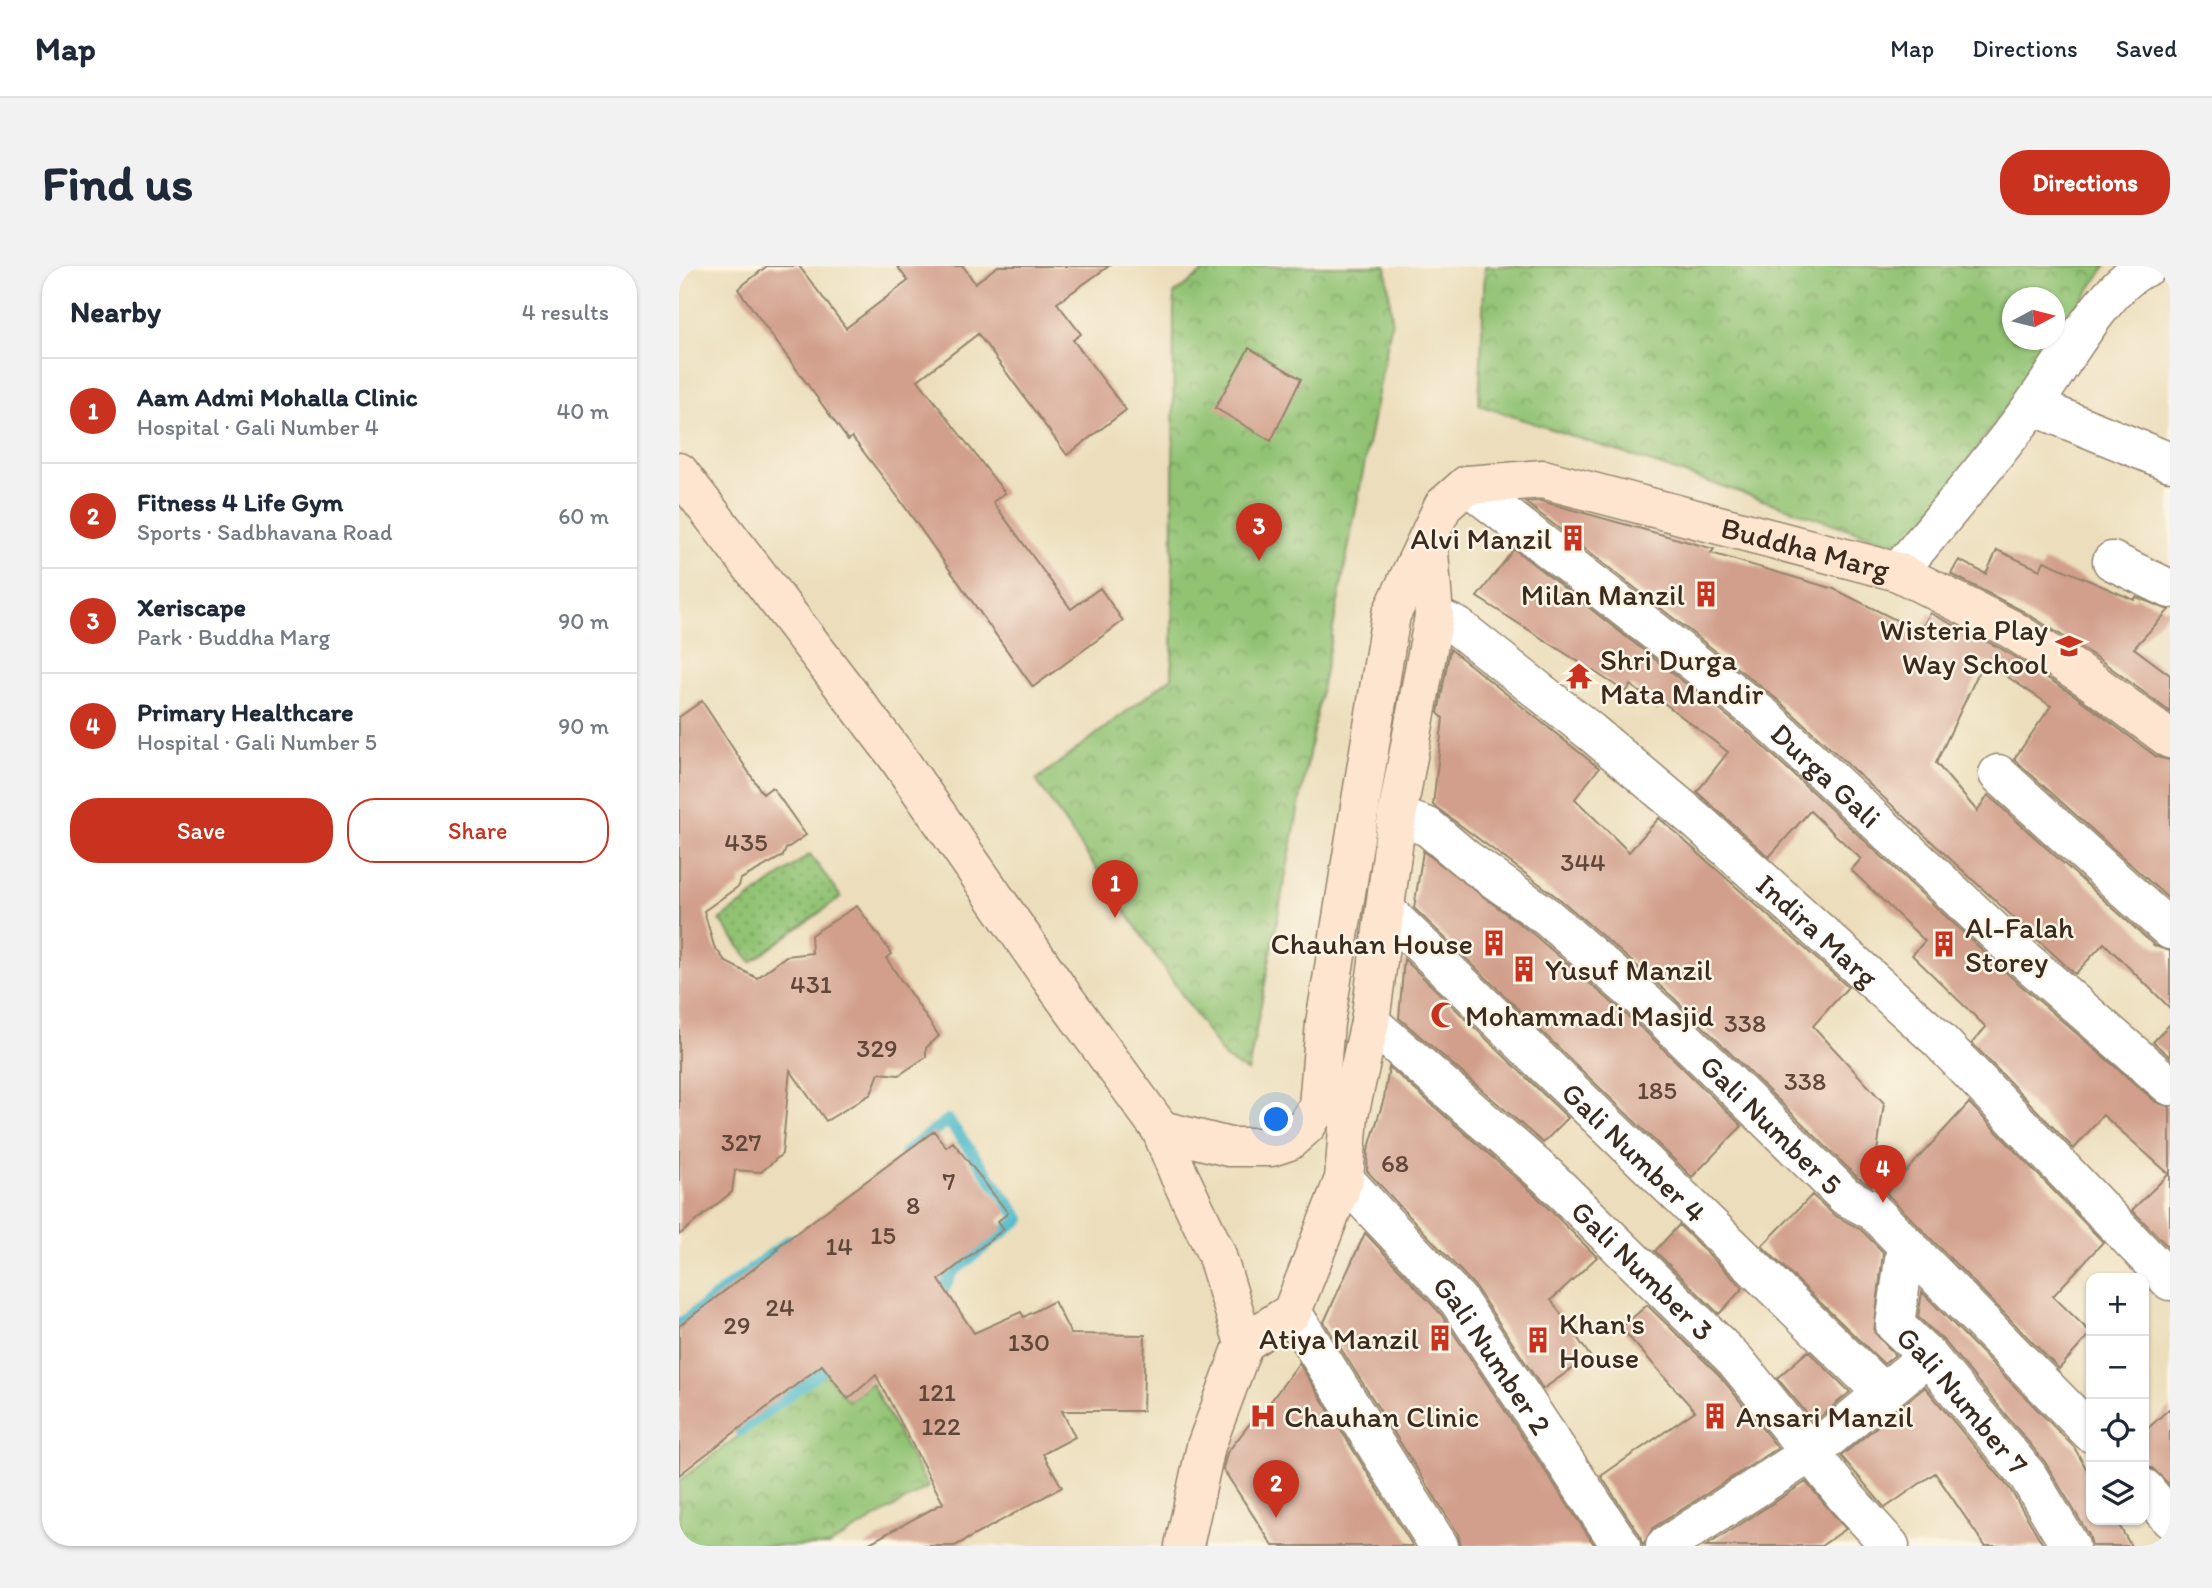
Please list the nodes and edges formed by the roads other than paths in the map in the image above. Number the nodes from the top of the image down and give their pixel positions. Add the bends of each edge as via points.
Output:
1 (2148, 266) edge
2 (2033, 406) junction
3 (2170, 462) edge
4 (679, 472) edge
5 (1467, 485) junction
6 (1428, 537) junction
7 (2112, 561) dead end
8 (1898, 572) junction
9 (2170, 589) edge
10 (1434, 616) junction
11 (2170, 740) edge
12 (1998, 774) dead end
13 (1360, 803) junction
14 (1397, 816) junction
15 (1386, 911) junction
16 (2170, 930) edge
17 (1370, 1022) junction
18 (2170, 1086) edge
19 (1334, 1111) junction
20 (1161, 1130) junction
21 (1344, 1179) junction
22 (1906, 1245) junction
23 (2170, 1281) edge
24 (1292, 1312) junction
25 (1244, 1343) junction
26 (1928, 1356) junction
27 (1884, 1393) junction
28 (2086, 1428) edge
29 (1812, 1452) junction
30 (2149, 1494) edge
31 (2170, 1519) edge
32 (1184, 1546) edge
33 (1439, 1546) edge
34 (1621, 1546) edge
35 (1665, 1546) edge
36 (1890, 1546) edge
37 (2070, 1546) edge

1 - 2 street via 2112,294
2 - 3 street
2 - 8 street
4 - 20 street via 896,755
5 - 6 street via 1443,506
5 - 8 street, Buddha Marg via 1543,479
5 - 18 street, Durga Gali via 1763,716 2024,959
6 - 10 street
6 - 13 street via 1391,615
7 - 9 street
8 - 11 street, Buddha Marg via 2011,629 2097,684
10 - 14 street
10 - 23 street, Indira Marg via 1468,635 1697,821 1939,1040
12 - 16 street
13 - 14 street
13 - 19 street via 1325,1023
14 - 15 street
14 - 22 street, Gali Number 5 via 1429,827 1547,917 1661,1016 1845,1196 1873,1211
15 - 17 street
15 - 27 street, Gali Number 4
17 - 19 street
17 - 29 street, Gali Number 3 via 1547,1176 1735,1360
19 - 20 street via 1289,1141 1271,1147 1229,1147
19 - 21 street
20 - 25 street via 1216,1253
21 - 24 street
21 - 34 street, Gali Number 2 via 1458,1300
22 - 26 street, Gali Number 7 via 1895,1325
22 - 28 street, Gali Number 5
24 - 25 street
24 - 33 street
25 - 32 street via 1206,1446
26 - 27 street
26 - 37 street, Gali Number 7 via 2028,1476
27 - 29 street
29 - 35 street
29 - 36 street, Gali Number 3
30 - 31 street

